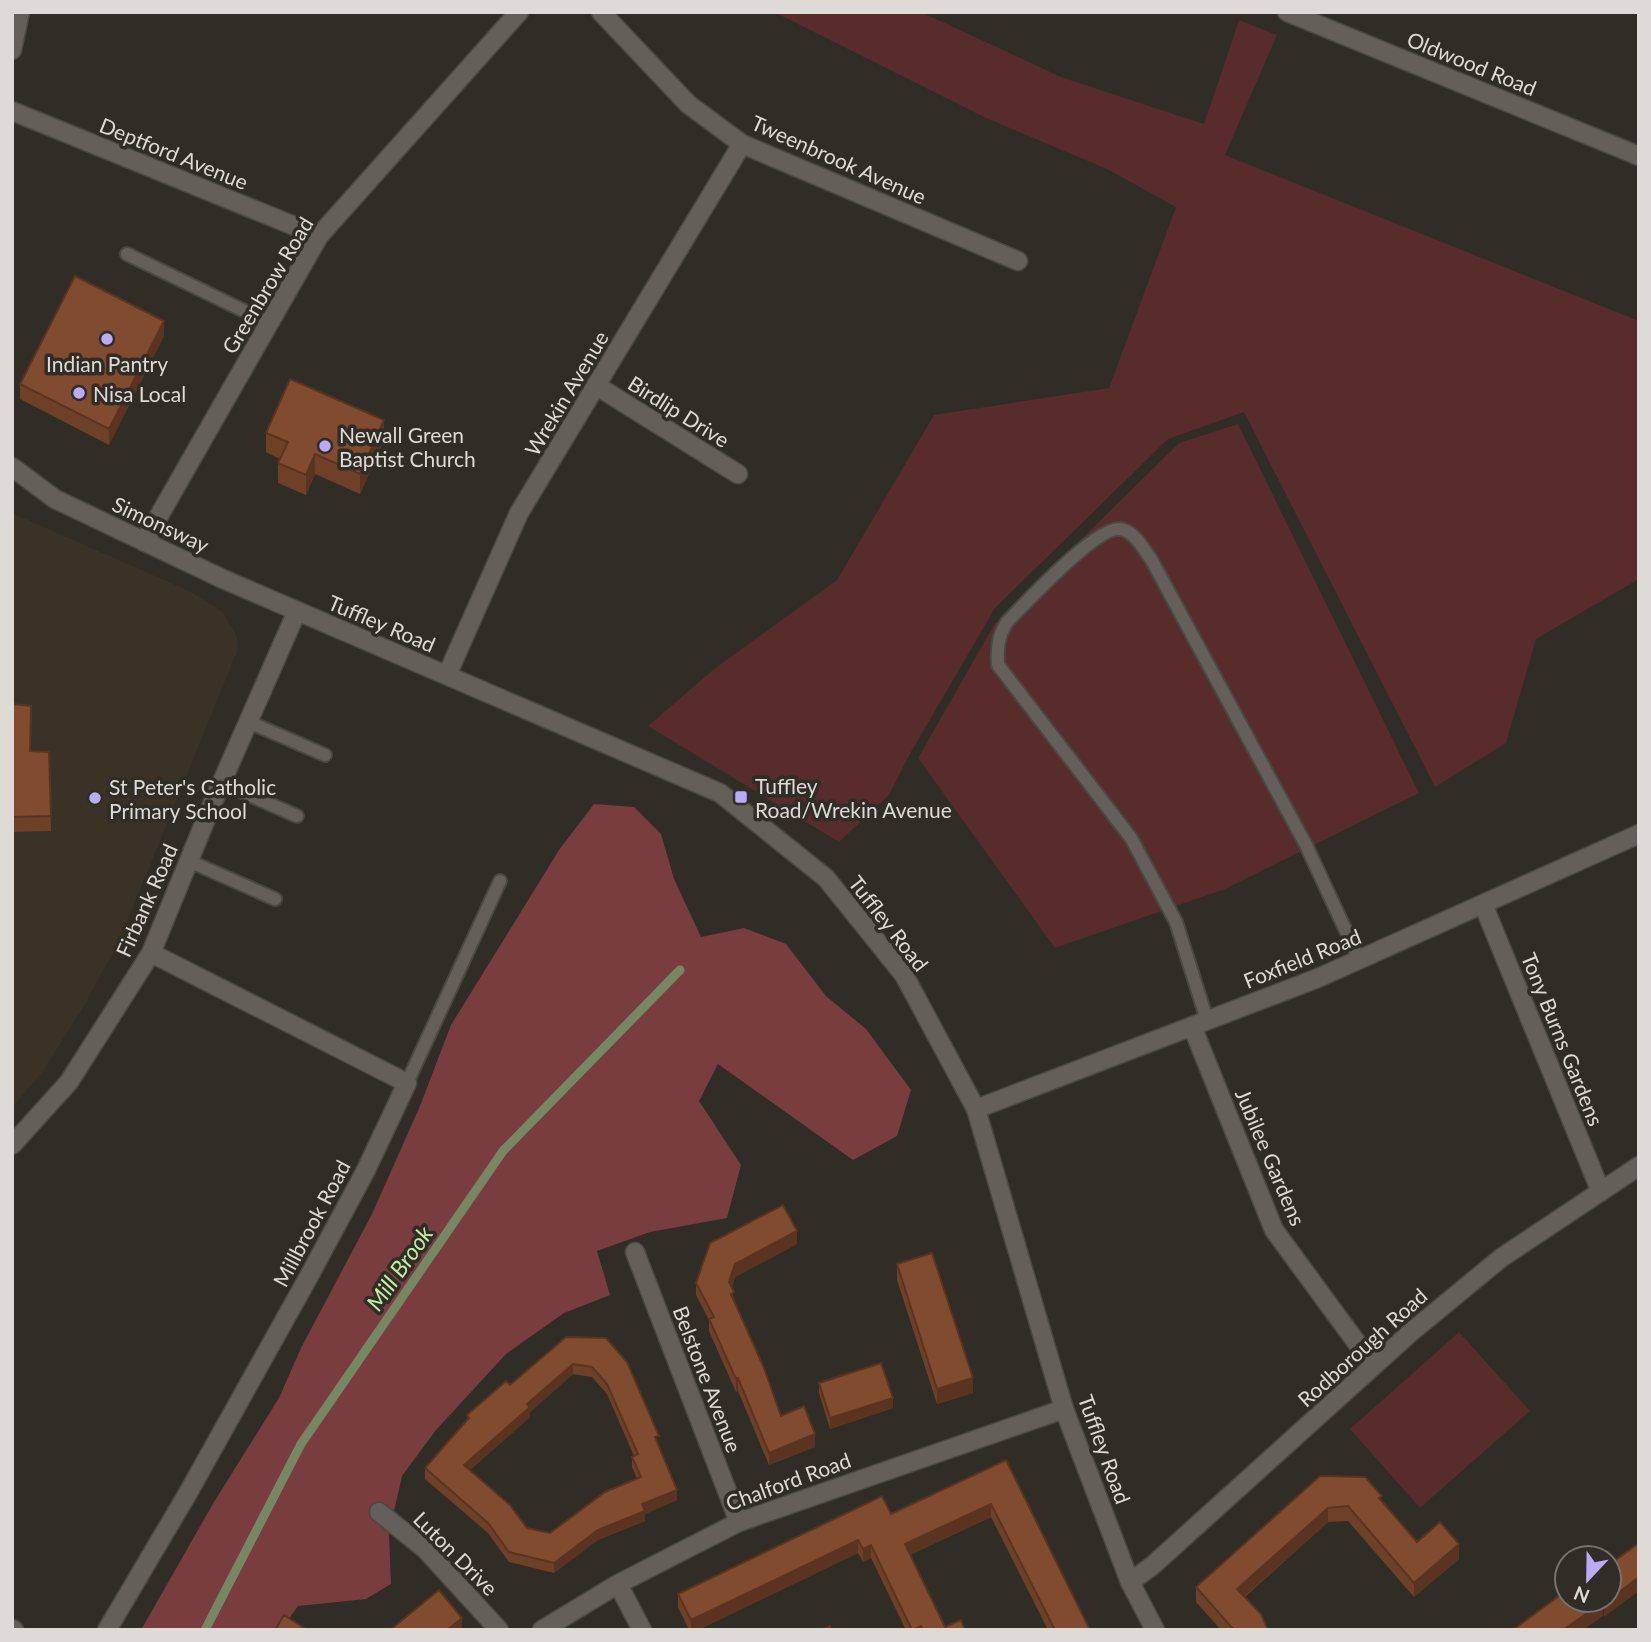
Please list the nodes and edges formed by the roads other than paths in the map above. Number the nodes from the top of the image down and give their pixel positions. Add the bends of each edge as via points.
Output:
1 (30, 12) edge
2 (519, 12) edge
3 (601, 12) edge
4 (1287, 12) edge
5 (20, 13) edge
6 (12, 50) edge
7 (12, 111) edge
8 (742, 144) junction
9 (1639, 156) edge
10 (319, 236) junction
11 (127, 254) dead end
12 (1018, 261) dead end
13 (269, 323) junction
14 (597, 386) junction
15 (12, 467) edge
16 (738, 474) dead end
17 (144, 542) junction
18 (297, 611) junction
19 (447, 676) junction
20 (249, 722) junction
21 (325, 755) dead end
22 (222, 783) junction
23 (297, 816) dead end
24 (1639, 834) edge
25 (189, 861) junction
26 (500, 881) dead end
27 (275, 898) dead end
28 (1483, 904) junction
29 (151, 953) junction
30 (1359, 959) junction
31 (1200, 1023) junction
32 (407, 1083) junction
33 (975, 1109) junction
34 (12, 1145) edge
35 (1639, 1166) edge
36 (1601, 1192) junction
37 (635, 1252) dead end
38 (1373, 1365) junction
39 (1064, 1409) junction
40 (379, 1512) dead end
41 (739, 1522) junction
42 (1130, 1582) junction
43 (618, 1584) junction
44 (107, 1630) edge
45 (499, 1630) edge
46 (542, 1630) edge
47 (642, 1630) edge
48 (1155, 1630) edge

1 - 5 lane
2 - 10 street, Greenbrow Road
3 - 8 street, Tweenbrook Avenue via 688,104
4 - 9 street, Oldwood Road
5 - 6 street
7 - 10 street, Deptford Avenue
8 - 12 street, Tweenbrook Avenue
8 - 14 street, Wrekin Avenue
10 - 13 street, Greenbrow Road
11 - 13 lane
13 - 17 street, Greenbrow Road
14 - 16 street, Birdlip Drive
14 - 19 street, Wrekin Avenue via 519,513
15 - 17 street, Simonsway via 55,499
17 - 18 street, Simonsway
18 - 19 street, Tuffley Road
18 - 20 street, Firbank Road
19 - 33 street, Tuffley Road via 720,793 826,878 904,975
20 - 21 lane
20 - 22 street, Firbank Road
22 - 23 lane
22 - 25 street, Firbank Road
24 - 28 street, Foxfield Road
25 - 27 lane
25 - 29 street, Firbank Road
26 - 32 lane
28 - 30 street, Foxfield Road
28 - 36 street, Tony Burns Gardens
29 - 32 street
29 - 34 street, Firbank Road via 69,1082
30 - 31 street, Foxfield Road
30 - 31 lane via 1306,845 1151,559 1130,533 1108,530 1083,547 1007,622 999,641 998,665 1132,838 1176,922
31 - 33 street, Foxfield Road
31 - 38 street, Jubilee Gardens via 1274,1230
32 - 44 street, Millbrook Road via 308,1278
33 - 39 street, Tuffley Road
35 - 36 street, Rodborough Road
36 - 38 street, Rodborough Road via 1501,1258
37 - 41 street, Belstone Avenue
38 - 42 street, Rodborough Road
39 - 41 street, Chalford Road
39 - 42 street, Tuffley Road
40 - 45 street, Luton Drive via 425,1549
41 - 43 street, Chalford Road
42 - 48 street, Tuffley Road
43 - 46 street, Chalford Road
43 - 47 street

